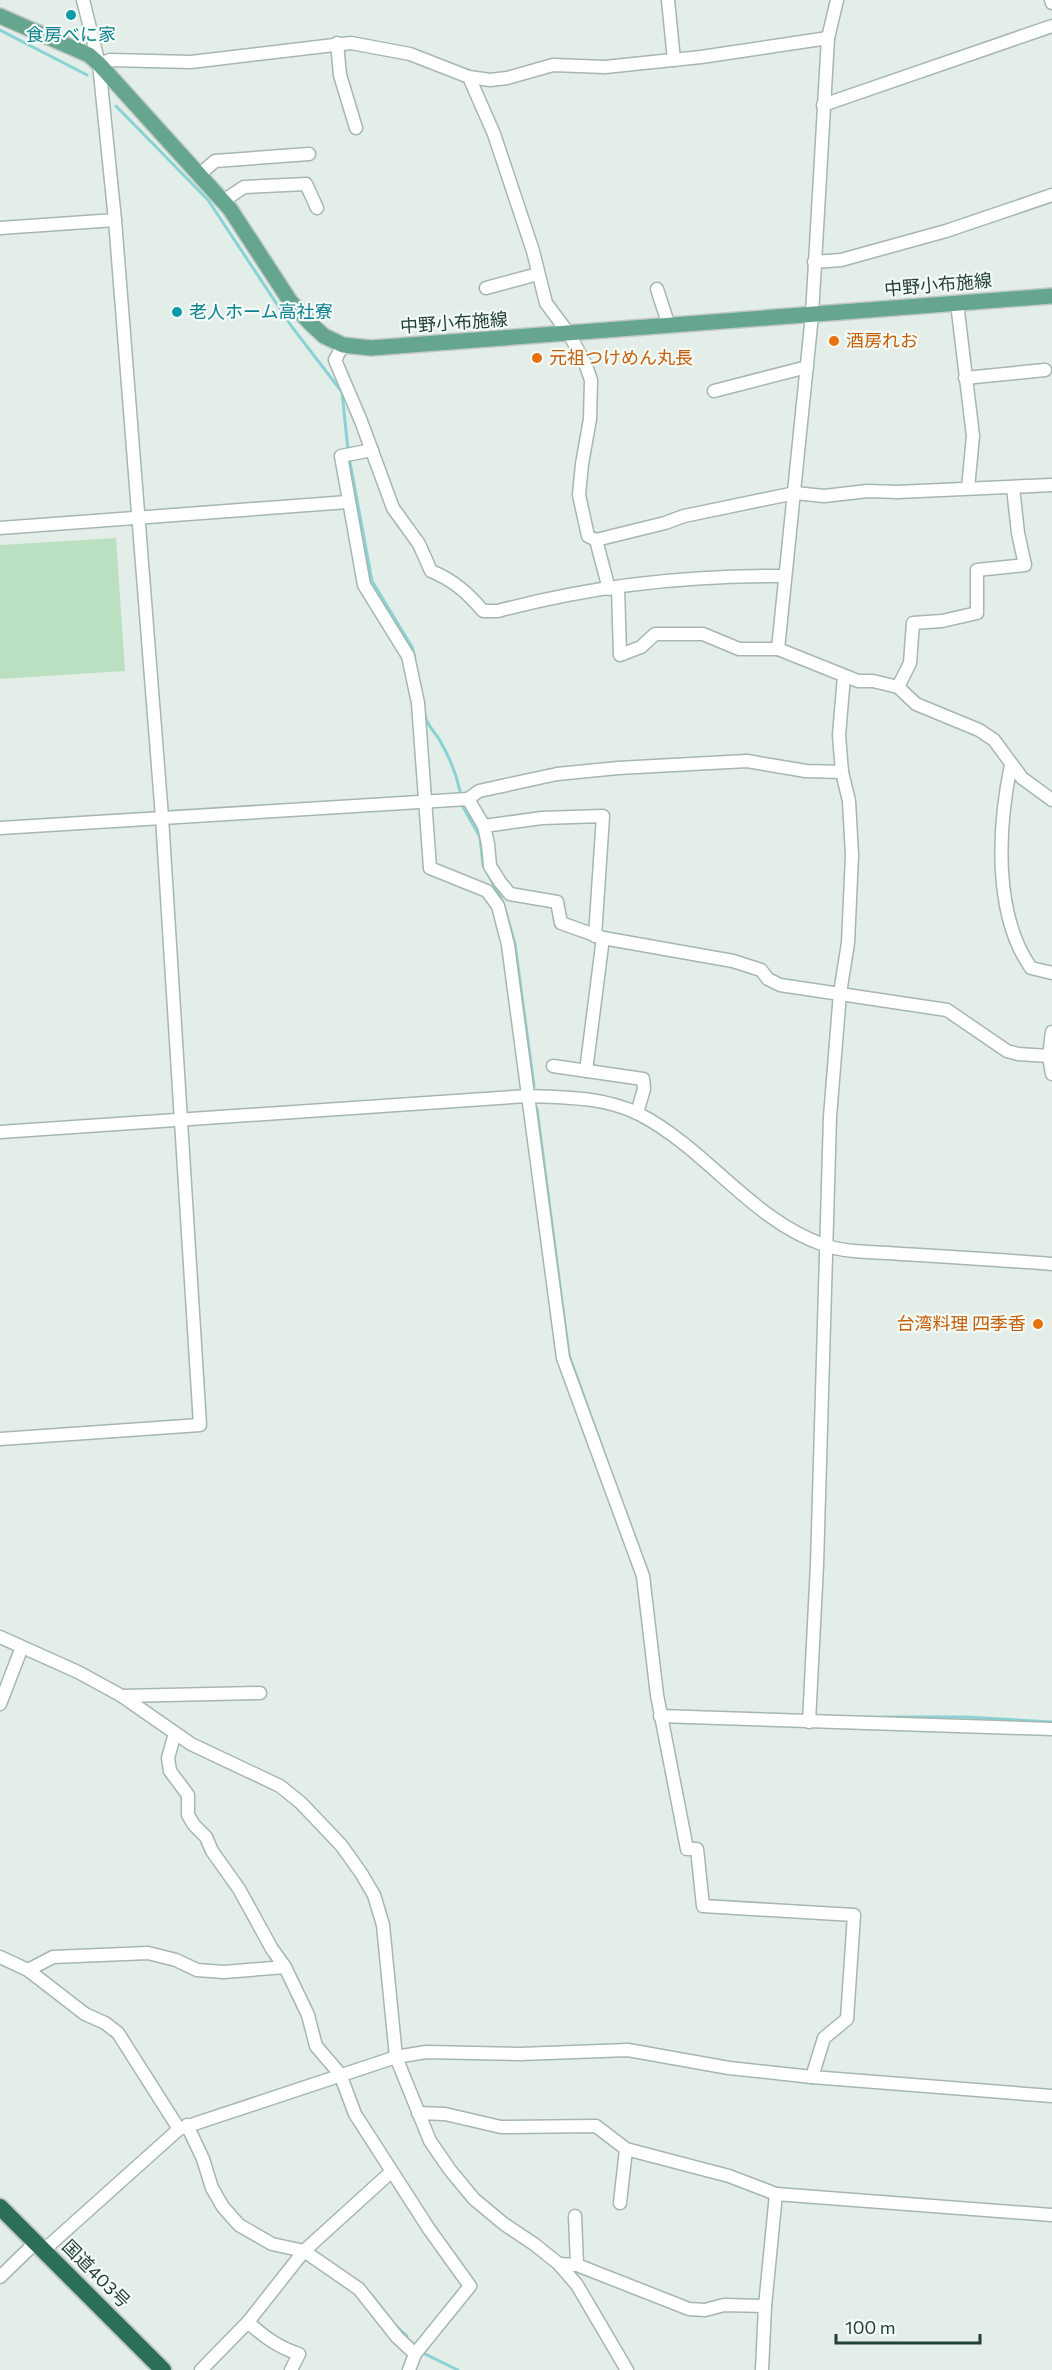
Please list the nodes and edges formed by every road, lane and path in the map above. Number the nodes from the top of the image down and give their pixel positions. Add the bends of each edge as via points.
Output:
1 (83, 0) edge
2 (668, 0) edge
3 (837, 0) edge
4 (0, 16) edge
5 (1052, 26) edge
6 (828, 38) junction
7 (337, 43) junction
8 (674, 60) junction
9 (99, 64) junction
10 (469, 77) junction
11 (823, 105) junction
12 (356, 128) dead end
13 (309, 154) dead end
14 (200, 174) junction
15 (1052, 195) edge
16 (224, 201) junction
17 (317, 208) dead end
18 (116, 220) junction
19 (0, 228) edge
20 (814, 262) junction
21 (538, 274) junction
22 (486, 288) dead end
23 (657, 289) dead end
24 (1052, 296) edge
25 (957, 303) junction
26 (812, 315) junction
27 (669, 326) junction
28 (569, 334) junction
29 (343, 345) junction
30 (807, 367) junction
31 (1045, 370) dead end
32 (965, 378) junction
33 (714, 391) dead end
34 (372, 450) junction
35 (1052, 484) edge
36 (968, 488) junction
37 (1013, 488) junction
38 (795, 493) junction
39 (348, 502) junction
40 (138, 517) junction
41 (0, 528) edge
42 (596, 540) junction
43 (784, 576) junction
44 (614, 588) junction
45 (778, 649) junction
46 (844, 676) junction
47 (898, 687) junction
48 (1011, 765) junction
49 (842, 772) junction
50 (468, 799) junction
51 (1052, 800) edge
52 (425, 801) junction
53 (162, 817) junction
54 (484, 826) junction
55 (0, 828) edge
56 (599, 937) junction
57 (1052, 973) edge
58 (840, 993) junction
59 (1052, 1032) edge
60 (1049, 1056) junction
61 (553, 1066) dead end
62 (586, 1071) junction
63 (1052, 1074) edge
64 (527, 1096) junction
65 (637, 1113) junction
66 (182, 1120) junction
67 (0, 1132) edge
68 (826, 1246) junction
69 (1052, 1264) edge
70 (0, 1439) edge
71 (0, 1637) edge
72 (22, 1647) junction
73 (260, 1693) dead end
74 (122, 1696) junction
75 (0, 1704) edge
76 (660, 1716) junction
77 (808, 1722) junction
78 (1052, 1729) edge
79 (175, 1733) junction
80 (0, 1957) edge
81 (285, 1967) junction
82 (28, 1970) junction
83 (396, 2057) junction
84 (340, 2074) junction
85 (812, 2077) junction
86 (1052, 2096) edge
87 (418, 2114) junction
88 (183, 2127) junction
89 (626, 2149) junction
90 (391, 2172) junction
91 (776, 2194) junction
92 (620, 2203) dead end
93 (0, 2207) edge
94 (1052, 2215) edge
95 (575, 2216) dead end
96 (40, 2246) junction
97 (304, 2251) junction
98 (558, 2264) junction
99 (577, 2265) junction
100 (0, 2277) edge
101 (765, 2306) junction
102 (248, 2322) junction
103 (415, 2354) junction
104 (163, 2370) edge
105 (201, 2370) edge
106 (291, 2370) edge
107 (410, 2370) edge
108 (627, 2370) edge
109 (762, 2370) edge

1 - 9 street
2 - 8 street
3 - 6 street
4 - 9 main road, 中野小布施線 via 88,55
5 - 11 street
6 - 8 street
6 - 11 street
7 - 9 street via 191,62 110,60
7 - 10 street via 410,54
7 - 12 street via 340,75
8 - 10 street via 605,67 553,65 507,78
9 - 14 main road, 中野小布施線
9 - 18 street
10 - 21 street via 494,134
11 - 20 street
13 - 14 street via 215,161
14 - 16 main road, 中野小布施線
15 - 20 street via 946,231 841,260
16 - 17 street via 244,187 306,184
16 - 29 main road, 中野小布施線 via 290,301 324,336
18 - 19 street
18 - 40 street
20 - 26 street
21 - 22 street
21 - 28 street via 546,303
23 - 27 street
24 - 25 main road, 中野小布施線
25 - 26 main road, 中野小布施線
25 - 32 street
26 - 27 main road, 中野小布施線
26 - 30 street
27 - 28 main road, 中野小布施線
28 - 29 main road, 中野小布施線 via 370,348
28 - 42 street via 591,380 590,419 579,495 588,536
29 - 34 street via 335,360
30 - 33 street
30 - 38 street
31 - 32 street
32 - 36 street via 973,436
34 - 39 street via 340,456
34 - 44 street via 393,508 419,544 431,571 468,594 483,611
35 - 37 street
36 - 37 street
36 - 38 street via 824,496
37 - 47 street via 1025,565 977,570 977,613 913,623 910,663
38 - 42 street via 684,516
38 - 43 street
39 - 40 street
39 - 52 street via 364,585 408,656 418,703
40 - 41 street
40 - 53 street
42 - 44 street
43 - 44 street via 688,578
43 - 45 street
44 - 45 street via 620,655 640,647 655,634 703,634 739,649
45 - 46 street
46 - 47 street
46 - 49 street via 839,735
47 - 48 street via 916,704 994,740
48 - 51 street
48 - 57 street via 1003,803 1007,912 1031,968
49 - 50 street via 806,771 747,760 618,768 557,774 479,791
49 - 58 street via 849,801 852,855 848,943
50 - 52 street
50 - 54 street
52 - 53 street
52 - 64 street via 430,868 487,891 498,906 508,945
53 - 55 street
53 - 66 street
54 - 56 street via 490,866 510,894 557,902 561,923
54 - 56 street via 542,818 603,816
56 - 58 street via 733,961 761,970 768,980 780,985
56 - 62 street
58 - 60 street via 946,1010 1007,1050
58 - 68 street via 830,1117
59 - 60 street
60 - 63 street
61 - 62 street
62 - 65 street via 643,1079
64 - 65 street via 596,1100
64 - 66 street
64 - 76 street via 563,1358 643,1576
65 - 68 street via 675,1136 741,1195 791,1230
66 - 67 street
66 - 70 street via 200,1425
68 - 69 street
68 - 77 street via 817,1565
71 - 72 street
72 - 74 street
72 - 75 street
73 - 74 street
74 - 79 street
76 - 77 street
76 - 85 street via 687,1849 697,1849 703,1906 854,1915 847,2019 824,2038
77 - 78 street
79 - 81 street via 168,1758 170,1771 188,1795 188,1815 239,1889
79 - 83 street via 280,1786 341,1845 362,1873 383,1925
80 - 82 street
81 - 82 street via 197,1970 147,1953 53,1957
81 - 84 street via 308,2016 316,2046
82 - 88 street via 118,2034
83 - 84 street
83 - 85 street via 426,2052 628,2050 729,2068
83 - 87 street
84 - 88 street
84 - 90 street via 355,2114
85 - 86 street
87 - 89 street via 445,2114 501,2127 596,2126
87 - 98 street via 430,2141 474,2199
88 - 96 street
88 - 97 street via 203,2159 223,2207 240,2225 272,2244
89 - 91 street via 729,2176
89 - 92 street
90 - 97 street
90 - 103 street via 470,2286
91 - 94 street
91 - 101 street
93 - 96 highway, 国道403号
95 - 99 street
96 - 100 street
96 - 104 highway, 国道403号
97 - 102 street
97 - 103 street via 359,2289
98 - 99 street
98 - 108 street via 577,2285
99 - 101 street via 689,2309
101 - 109 street
102 - 105 street
102 - 106 street via 264,2338 299,2354
103 - 107 street

